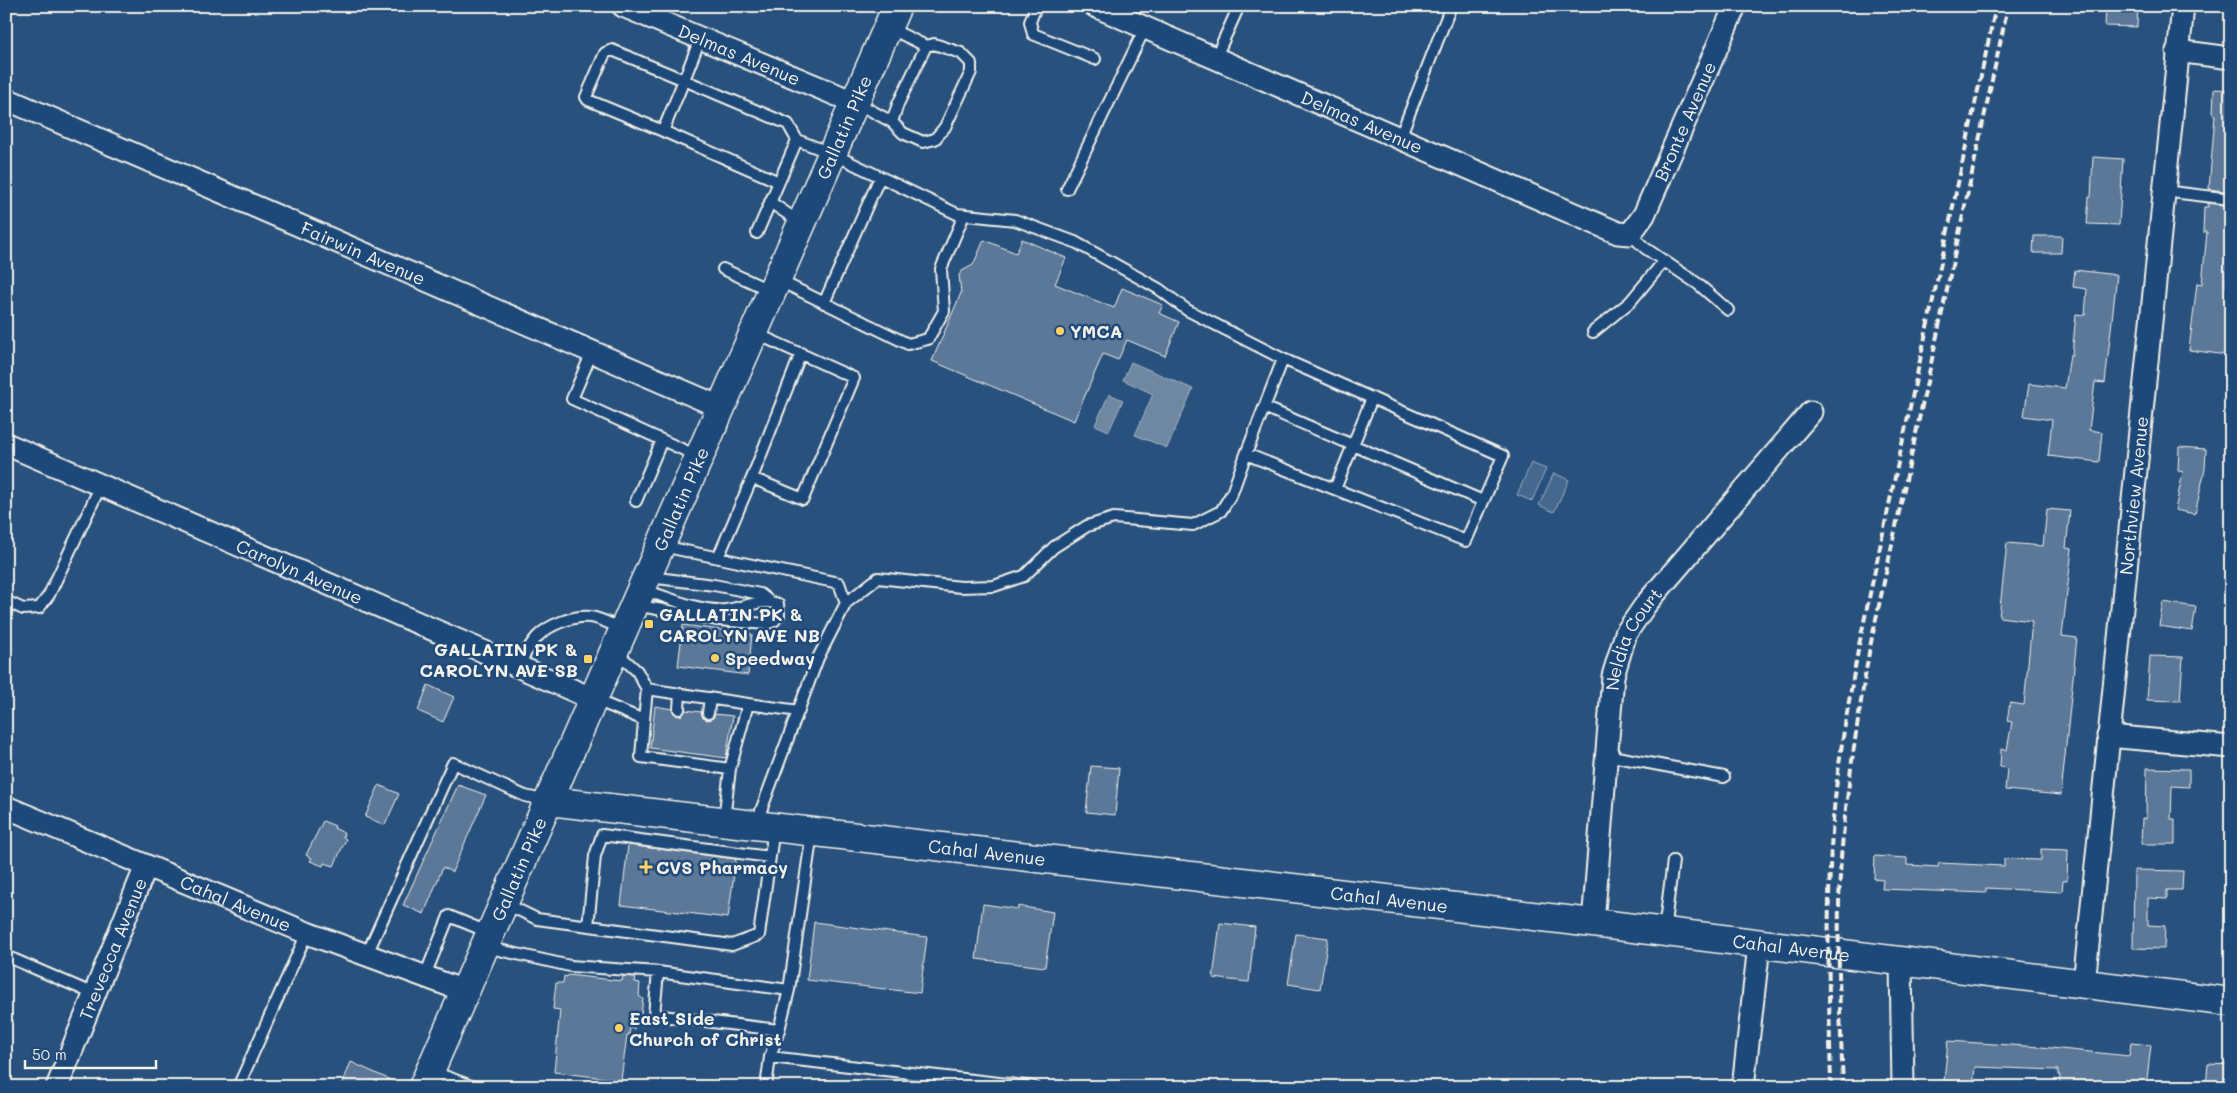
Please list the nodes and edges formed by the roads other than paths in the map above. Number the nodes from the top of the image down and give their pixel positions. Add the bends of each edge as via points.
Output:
1 (623, 6) edge
2 (1036, 6) edge
3 (1094, 6) edge
4 (1239, 6) edge
5 (1451, 6) edge
6 (1735, 6) edge
7 (2183, 6) edge
8 (893, 17) edge
9 (1145, 28) junction
10 (700, 39) junction
11 (926, 46) junction
12 (2177, 51) junction
13 (2231, 58) edge
14 (1095, 59) dead end
15 (1215, 59) junction
16 (684, 80) junction
17 (6, 99) edge
18 (856, 103) junction
19 (892, 122) junction
20 (663, 131) junction
21 (797, 140) junction
22 (1399, 140) junction
23 (833, 154) junction
24 (880, 177) junction
25 (779, 182) junction
26 (1068, 189) dead end
27 (2163, 191) junction
28 (2231, 199) edge
29 (770, 202) junction
30 (964, 215) junction
31 (802, 224) junction
32 (757, 233) dead end
33 (1630, 234) junction
34 (1664, 261) junction
35 (723, 269) dead end
36 (774, 286) junction
37 (824, 303) junction
38 (1728, 310) dead end
39 (754, 332) junction
40 (1593, 332) dead end
41 (592, 352) junction
42 (802, 353) junction
43 (1283, 359) junction
44 (1372, 398) junction
45 (720, 407) junction
46 (1264, 407) junction
47 (1811, 412) dead end
48 (662, 440) junction
49 (6, 444) edge
50 (1353, 445) junction
51 (1246, 454) junction
52 (699, 456) junction
53 (752, 478) junction
54 (100, 485) junction
55 (1335, 489) junction
56 (636, 501) dead end
57 (1483, 501) junction
58 (660, 545) junction
59 (718, 558) junction
60 (640, 590) junction
61 (6, 601) edge
62 (769, 601) junction
63 (846, 603) junction
64 (619, 640) junction
65 (518, 666) junction
66 (647, 689) junction
67 (680, 694) junction
68 (710, 698) junction
69 (593, 699) junction
70 (748, 704) junction
71 (679, 709) dead end
72 (799, 711) junction
73 (708, 713) dead end
74 (644, 720) junction
75 (2108, 736) junction
76 (2231, 746) edge
77 (1606, 756) junction
78 (730, 769) junction
79 (1724, 777) dead end
80 (549, 801) junction
81 (6, 807) edge
82 (723, 821) junction
83 (765, 826) junction
84 (812, 832) junction
85 (770, 857) junction
86 (1673, 861) dead end
87 (146, 866) junction
88 (504, 903) junction
89 (1593, 923) junction
90 (588, 926) junction
91 (1664, 932) junction
92 (307, 933) junction
93 (488, 940) junction
94 (1759, 945) junction
95 (6, 956) edge
96 (366, 956) junction
97 (1901, 960) junction
98 (658, 972) junction
99 (424, 978) junction
100 (2084, 984) junction
101 (789, 990) junction
102 (467, 992) junction
103 (94, 994) junction
104 (2231, 1002) edge
105 (779, 1030) junction
106 (770, 1057) junction
107 (427, 1079) edge
108 (58, 1087) edge
109 (238, 1087) edge
110 (474, 1087) edge
111 (766, 1087) edge
112 (1034, 1087) edge
113 (1744, 1087) edge
114 (1903, 1087) edge

1 - 10 street, Delmas Avenue
2 - 14 lane via 1030,22 1033,34
3 - 9 street, Delmas Avenue
4 - 15 lane
5 - 22 lane
6 - 33 street, Bronte Avenue via 1644,214
7 - 12 street, Northview Avenue
8 - 11 lane
8 - 18 street, Gallatin Pike
9 - 15 street, Delmas Avenue
9 - 26 lane
10 - 16 lane
10 - 18 street, Delmas Avenue
11 - 19 lane
11 - 19 lane via 934,44 961,53 971,63 971,72 945,127 935,139 923,142
12 - 13 street
12 - 27 street, Northview Avenue
15 - 22 street, Delmas Avenue
16 - 20 lane
16 - 20 lane via 612,50 605,54 586,97
16 - 21 lane via 788,124
17 - 41 street, Fairwin Avenue
18 - 19 lane
18 - 23 street, Gallatin Pike
20 - 25 lane
21 - 23 lane
21 - 25 lane
22 - 33 street, Delmas Avenue via 1618,233
23 - 24 lane
23 - 31 street, Gallatin Pike
24 - 30 lane
24 - 37 lane
25 - 29 lane
27 - 28 lane
27 - 75 street, Northview Avenue
29 - 31 lane
29 - 32 lane
30 - 37 lane via 941,269 944,311 928,339 908,344
30 - 43 lane via 1015,220 1075,242 1159,289 1187,310
31 - 36 street, Gallatin Pike
33 - 34 lane
34 - 38 lane
34 - 40 lane via 1630,302
35 - 36 lane
36 - 37 lane
36 - 39 street, Gallatin Pike
39 - 42 lane
39 - 45 street, Gallatin Pike
41 - 45 street, Fairwin Avenue
41 - 48 lane via 572,399
42 - 53 lane
42 - 53 lane via 854,378 803,499
43 - 44 lane
43 - 46 lane
44 - 50 lane
44 - 57 lane via 1503,456
45 - 52 street, Gallatin Pike
46 - 50 lane
46 - 51 lane
47 - 77 street, Neldia Court via 1646,604 1626,633 1613,676
48 - 52 lane
48 - 56 lane
49 - 54 street, Carolyn Avenue
50 - 55 lane
50 - 57 lane
51 - 55 lane
51 - 63 lane via 1232,493 1221,511 1193,525 1114,518 1087,526 1054,547 1024,576 994,586 961,587 878,578
52 - 58 street, Gallatin Pike
53 - 59 lane
54 - 61 lane via 50,595 39,608 24,609
54 - 65 street, Carolyn Avenue
55 - 57 lane via 1466,541
58 - 59 lane
58 - 60 street, Gallatin Pike
59 - 63 lane via 839,583
60 - 62 lane via 714,585 760,594
60 - 62 lane via 692,606 725,610
60 - 62 lane via 718,620 766,624 774,621 778,614 778,604
60 - 64 street, Gallatin Pike
63 - 72 lane via 818,658
64 - 65 lane via 591,617 575,618 538,635
64 - 66 lane
64 - 69 street, Gallatin Pike
65 - 69 street, Carolyn Avenue
66 - 67 lane
66 - 74 lane
67 - 68 lane
67 - 71 lane
68 - 70 lane
68 - 73 lane
69 - 74 lane
69 - 80 street, Gallatin Pike
70 - 72 lane
70 - 78 lane
72 - 83 lane
74 - 78 lane via 641,757 674,756
75 - 76 street
75 - 100 street, Northview Avenue
77 - 79 lane
77 - 89 street, Neldia Court
78 - 82 lane
80 - 82 street, Cahal Avenue
80 - 88 street, Gallatin Pike
80 - 96 lane via 525,796 453,763
81 - 87 street, Cahal Avenue
82 - 83 street, Cahal Avenue
83 - 84 street, Cahal Avenue
83 - 85 lane
84 - 89 street, Cahal Avenue
84 - 101 lane
85 - 90 lane via 759,936 732,945
85 - 90 lane via 602,835 595,856
86 - 91 lane
87 - 92 street, Cahal Avenue
87 - 103 street, Trevecca Avenue
88 - 90 lane via 537,918
88 - 93 street, Gallatin Pike
89 - 91 street, Cahal Avenue
91 - 94 street, Cahal Avenue
92 - 96 street, Cahal Avenue
92 - 109 lane
93 - 98 lane via 570,966
93 - 99 lane via 449,916
93 - 102 street, Gallatin Pike
94 - 97 street, Cahal Avenue
94 - 113 street
95 - 103 lane
96 - 99 street, Cahal Avenue
97 - 100 street, Cahal Avenue
97 - 114 street
98 - 101 lane
98 - 105 lane via 654,1015
99 - 102 street, Cahal Avenue
100 - 104 street, Cahal Avenue
101 - 105 lane
102 - 107 street, Gallatin Pike
103 - 108 street, Trevecca Avenue
105 - 106 lane
106 - 111 lane
106 - 112 lane
107 - 110 lane

